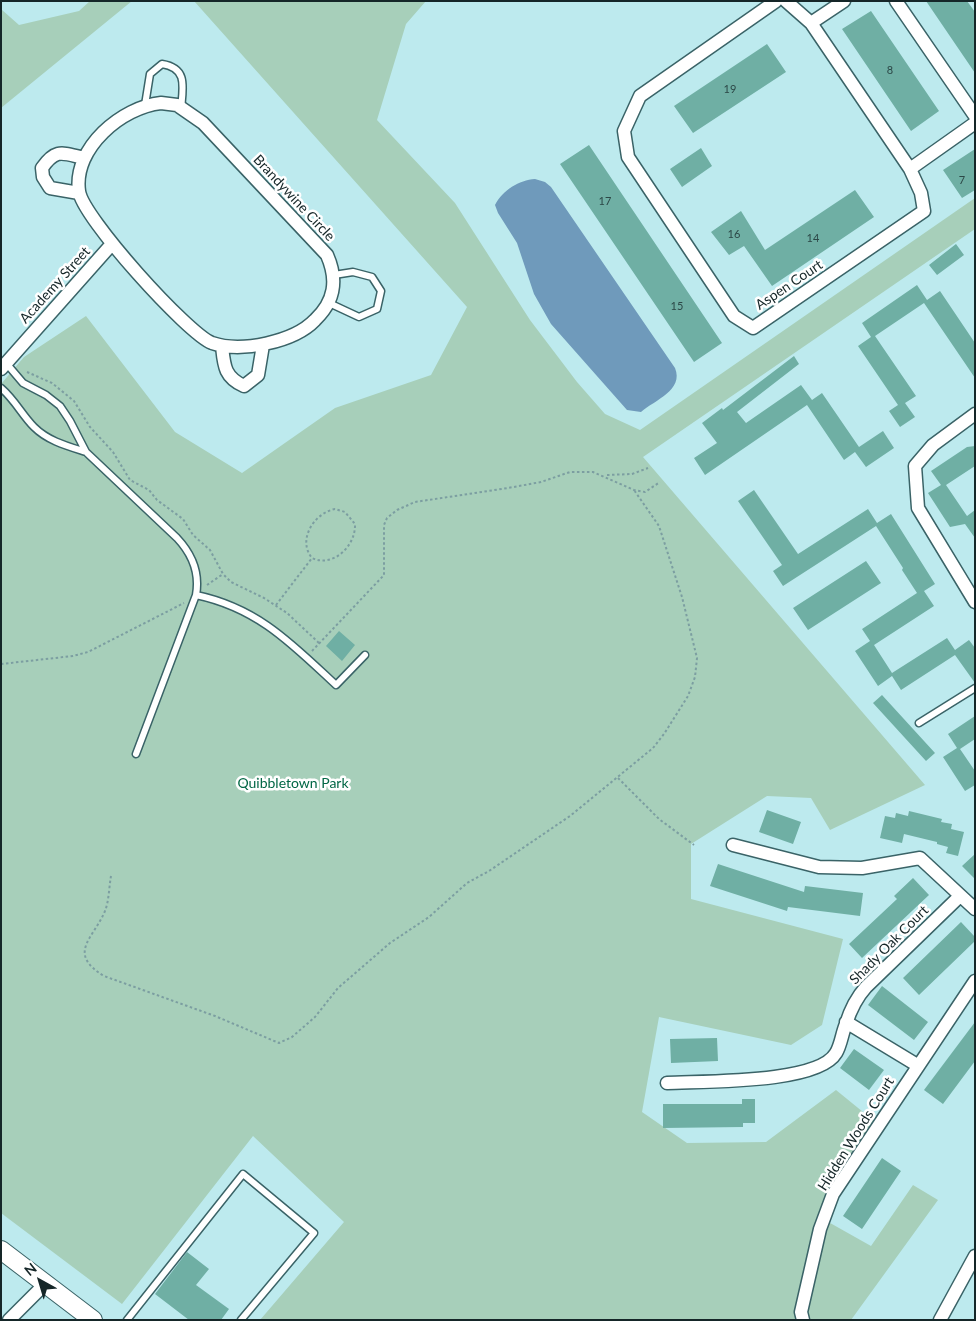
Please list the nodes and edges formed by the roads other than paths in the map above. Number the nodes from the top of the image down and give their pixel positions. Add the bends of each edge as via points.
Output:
1 (776, 1) edge
2 (786, 1) edge
3 (844, 1) edge
4 (896, 1) edge
5 (811, 23) junction
6 (145, 105) junction
7 (182, 108) junction
8 (975, 116) edge
9 (975, 123) edge
10 (84, 158) junction
11 (910, 169) junction
12 (79, 193) junction
13 (111, 245) junction
14 (334, 276) junction
15 (329, 303) junction
16 (262, 345) junction
17 (222, 346) junction
18 (4, 366) edge
19 (1, 388) edge
20 (975, 414) edge
21 (86, 452) junction
22 (196, 595) junction
23 (975, 602) edge
24 (365, 655) dead end
25 (975, 688) edge
26 (919, 723) dead end
27 (136, 754) dead end
28 (733, 845) dead end
29 (960, 896) junction
30 (975, 909) edge
31 (975, 981) edge
32 (846, 1022) junction
33 (917, 1066) junction
34 (667, 1083) dead end
35 (1, 1250) edge
36 (973, 1264) edge
37 (45, 1284) junction
38 (9, 1320) edge
39 (93, 1320) edge
40 (127, 1320) edge
41 (241, 1320) edge
42 (803, 1320) edge
43 (940, 1320) edge

1 - 11 street, Aspen Court via 640,96 624,131 628,157 734,316 753,328 924,211 921,194
2 - 5 street, Aspen Court
3 - 5 street
4 - 8 street
5 - 11 street, Aspen Court
6 - 7 street, Brandywine Circle via 161,103
6 - 7 lane via 150,74 162,64 179,72 184,83
6 - 10 street via 104,131
7 - 14 street, Brandywine Circle via 203,124 327,255
9 - 11 street
10 - 12 street via 79,172
10 - 12 street via 60,152 50,156 42,168 50,188
12 - 13 street
13 - 17 street via 194,330
13 - 18 street, Academy Street
14 - 15 street
14 - 15 lane via 353,272 372,277 380,291 377,309 360,317
15 - 16 street via 312,323
16 - 17 street
16 - 17 street via 258,375 244,386 232,381 224,366
18 - 21 lane via 23,383 60,406
19 - 21 lane via 44,435
20 - 23 street via 933,445 916,466 918,508
21 - 22 lane via 188,550 197,576
22 - 24 lane via 253,615 306,657 336,686
22 - 27 lane
25 - 26 lane
28 - 29 street via 819,867 862,868 920,858
29 - 30 street
29 - 32 street, Shady Oak Court via 866,987
31 - 33 street, Hidden Woods Court
32 - 33 street
32 - 34 street, Shady Oak Court via 836,1054 817,1069 792,1075
33 - 42 street, Hidden Woods Court via 833,1194 820,1229 801,1312
35 - 37 main road
36 - 43 street
37 - 38 street
37 - 39 main road
40 - 41 lane via 244,1174 314,1233

